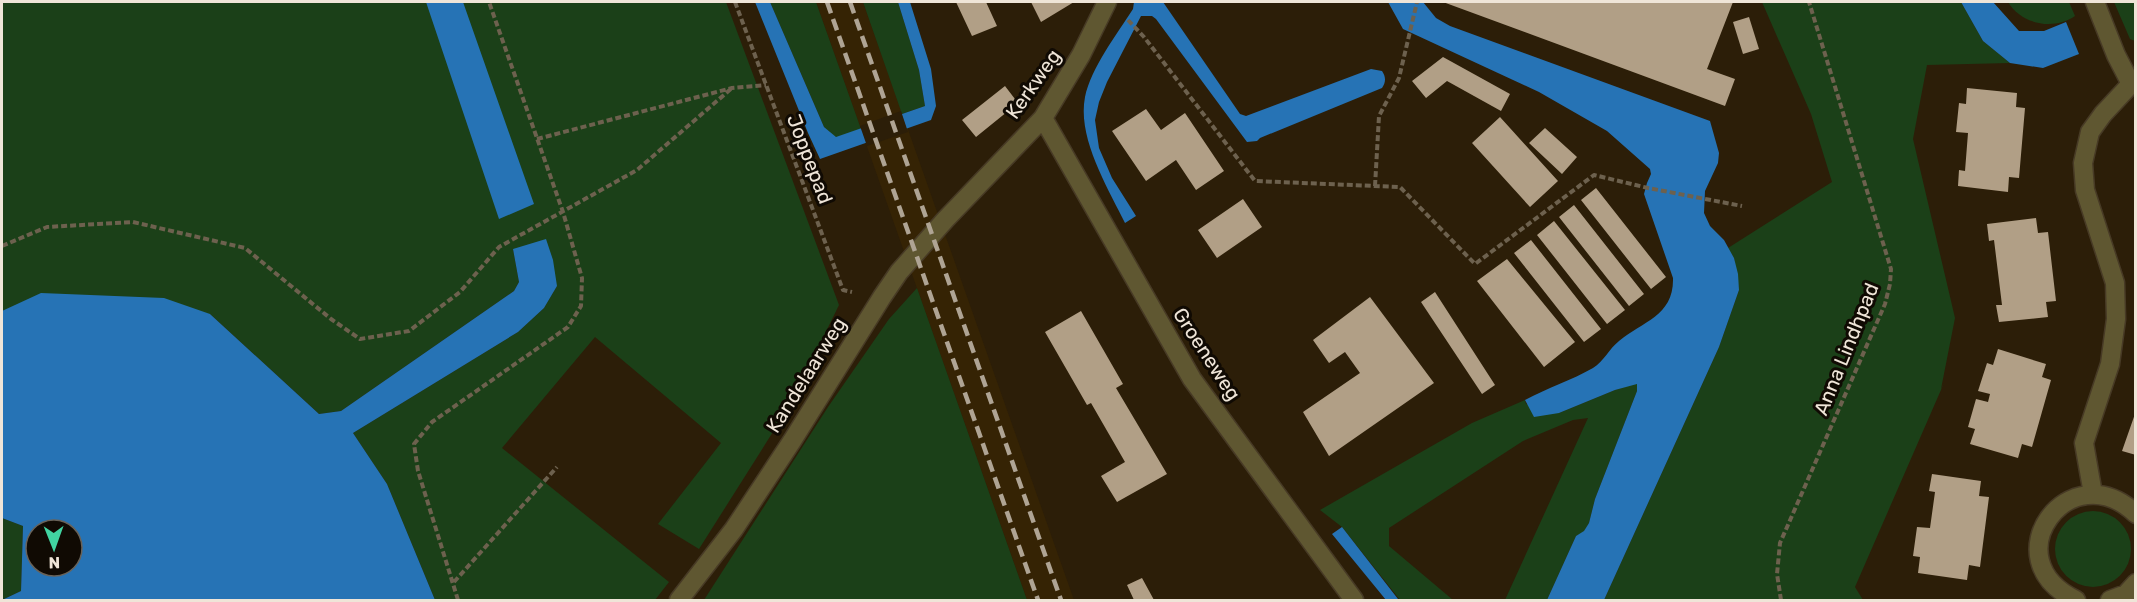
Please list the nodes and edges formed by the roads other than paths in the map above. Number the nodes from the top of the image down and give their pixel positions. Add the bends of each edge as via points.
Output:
1 (1107, 2) edge
2 (2095, 2) edge
3 (2133, 85) edge
4 (1043, 118) junction
5 (981, 183) joint
6 (2092, 494) junction
7 (2136, 514) edge
8 (2136, 583) edge
9 (679, 600) edge
10 (1354, 600) edge
11 (2076, 600) edge
12 (2110, 600) edge

1 - 4 street, Kerkweg
2 - 3 street
3 - 6 street via 2090,132 2083,163 2085,190 2115,283 2116,319 2110,364 2084,443
4 - 5 street, Kerkweg
4 - 10 street, Groeneweg via 1192,379
5 - 9 street, Kandelaarweg via 916,253 882,297 734,529
6 - 7 street via 2113,497
6 - 11 street via 2066,501 2048,517 2039,537 2044,574 2060,593
8 - 12 street via 2126,594

